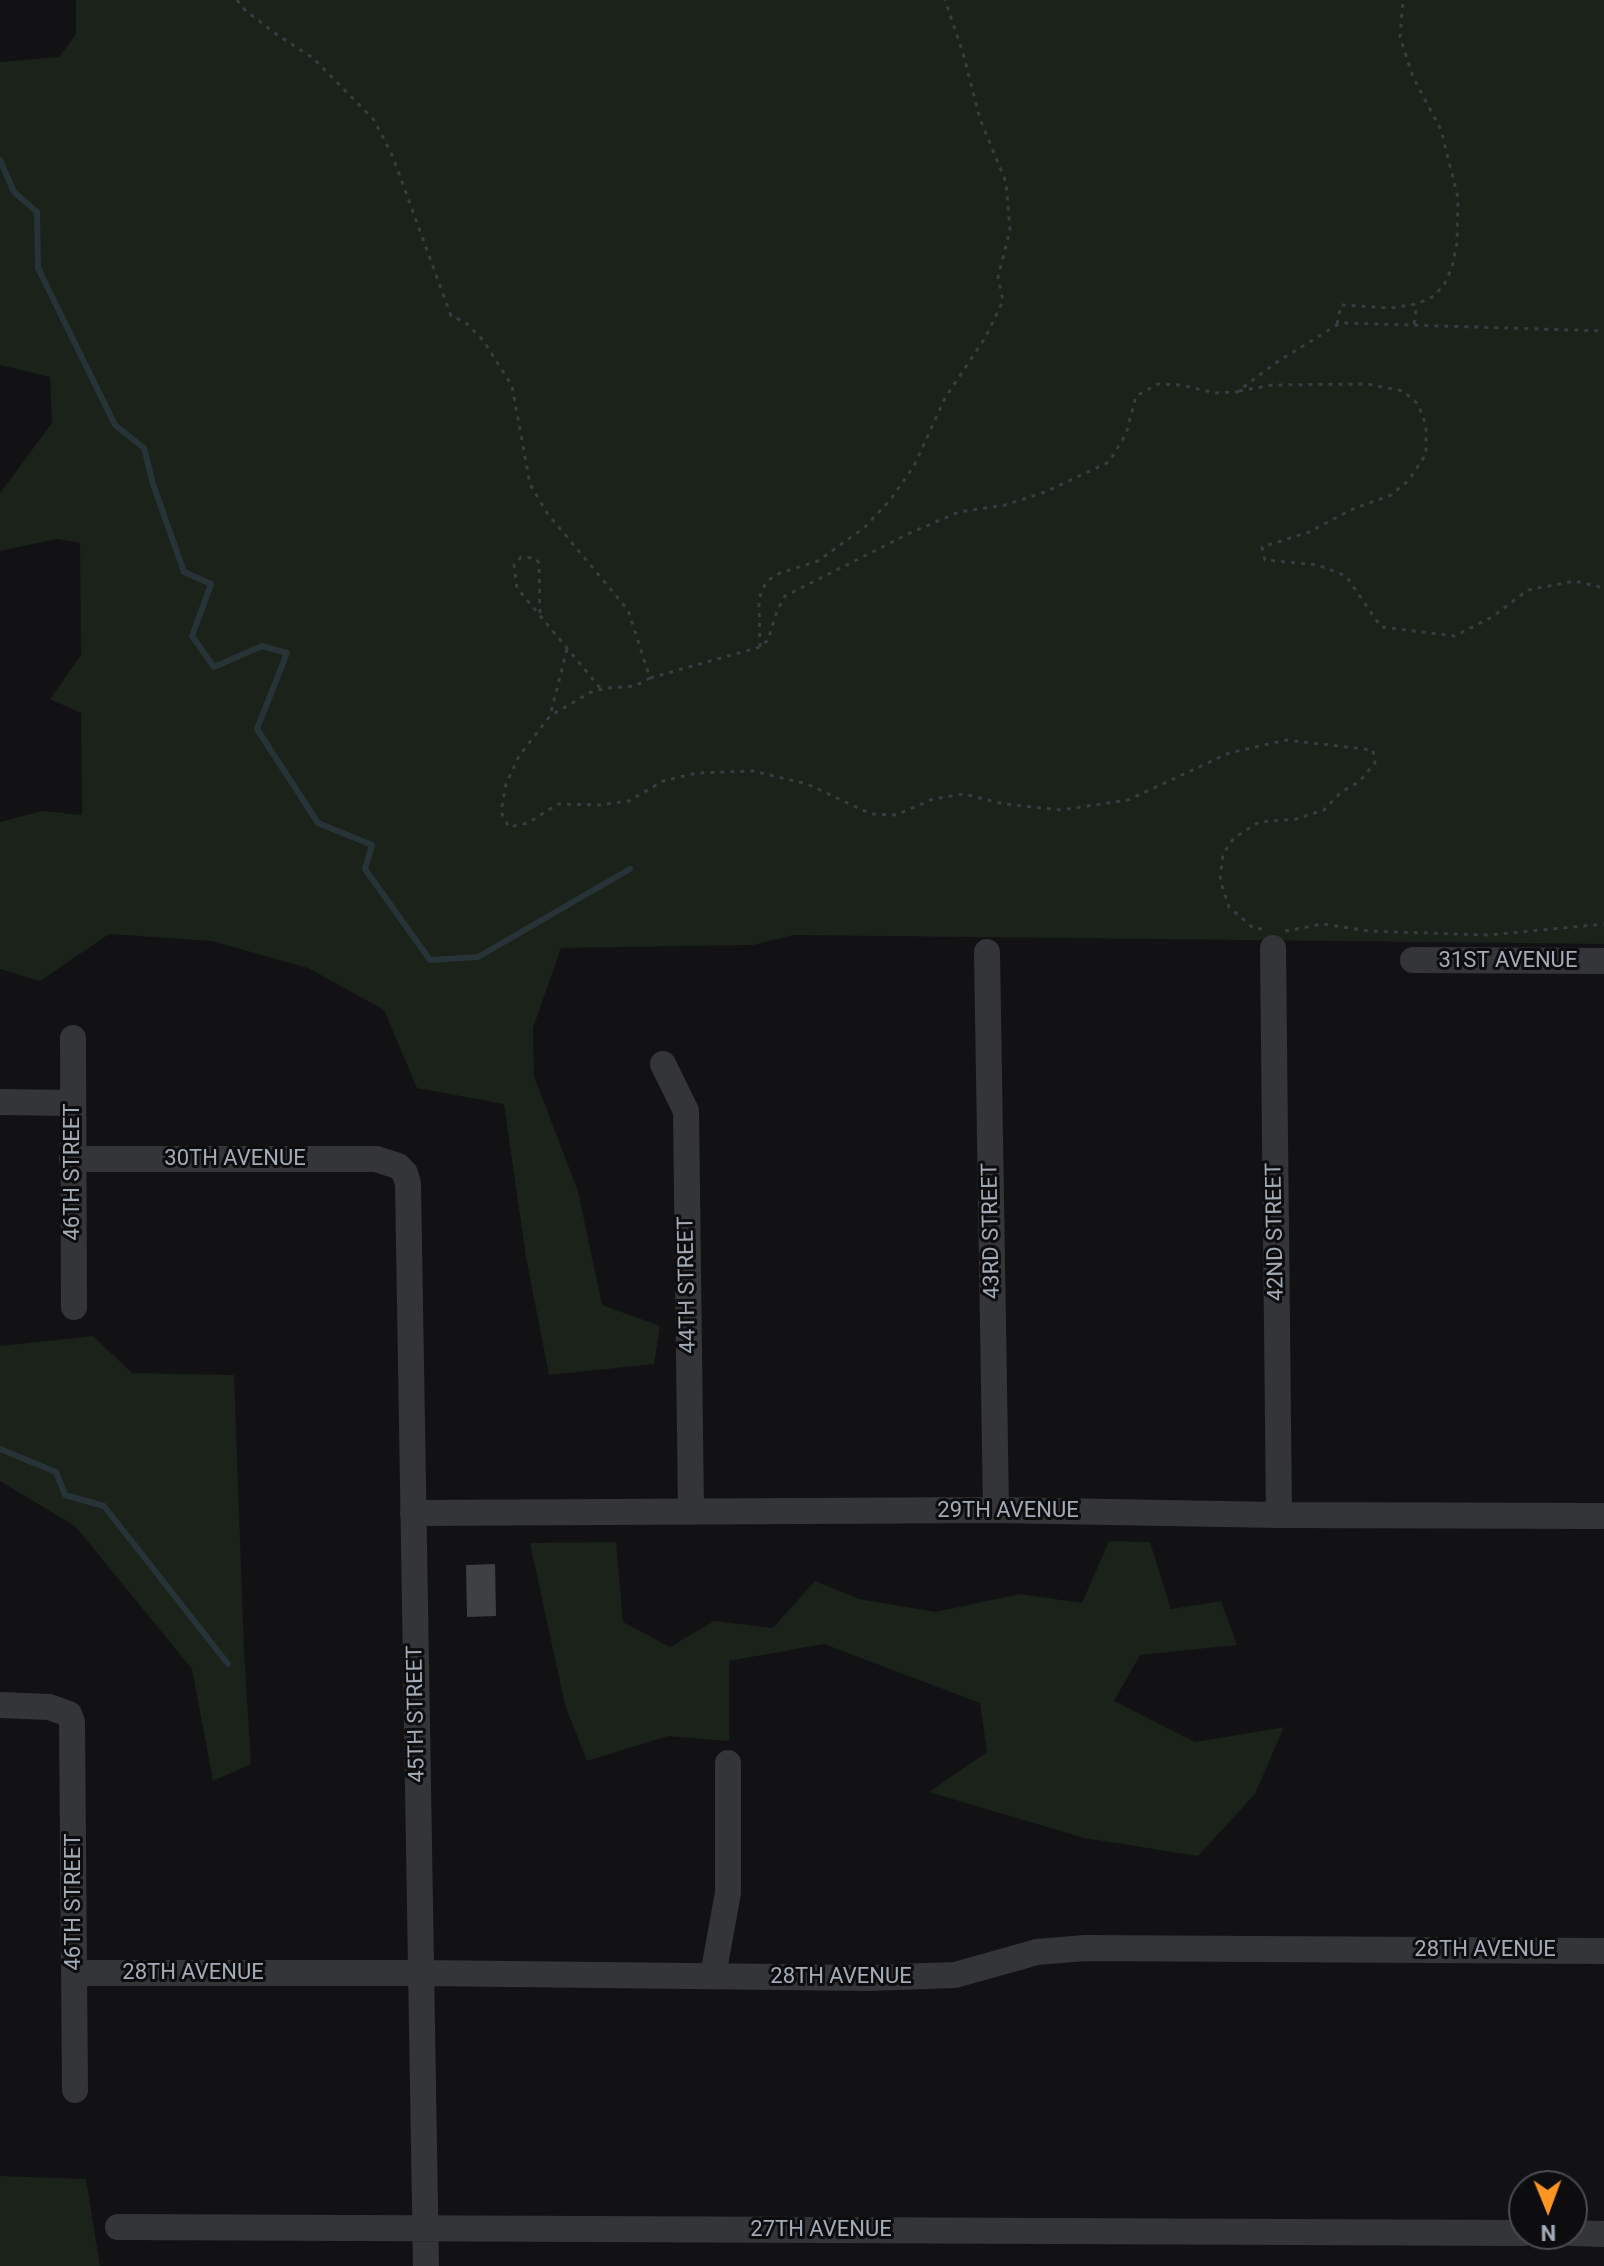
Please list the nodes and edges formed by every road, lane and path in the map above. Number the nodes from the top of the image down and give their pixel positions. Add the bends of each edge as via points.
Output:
1 (237, 0) edge
2 (945, 0) edge
3 (1403, 0) edge
4 (1417, 304) junction
5 (1414, 324) junction
6 (1337, 325) junction
7 (1604, 331) edge
8 (1237, 392) junction
9 (1604, 588) edge
10 (540, 613) junction
11 (760, 647) junction
12 (567, 649) junction
13 (650, 678) junction
14 (601, 689) junction
15 (550, 716) junction
16 (1604, 924) edge
17 (1275, 936) junction
18 (987, 952) dead end
19 (1413, 960) dead end
20 (1604, 961) edge
21 (73, 1038) dead end
22 (663, 1064) dead end
23 (0, 1102) edge
24 (73, 1103) junction
25 (72, 1159) junction
26 (398, 1166) joint
27 (74, 1307) dead end
28 (996, 1510) junction
29 (691, 1512) junction
30 (413, 1513) junction
31 (1279, 1515) junction
32 (1604, 1516) edge
33 (0, 1705) edge
34 (728, 1763) dead end
35 (1604, 1951) edge
36 (74, 1973) junction
37 (421, 1973) junction
38 (713, 1975) junction
39 (75, 2090) dead end
40 (118, 2227) dead end
41 (425, 2229) junction
42 (1508, 2233) edge
43 (426, 2266) edge

1 - 13 path via 313,58 374,120 393,157 451,316 483,340 512,386 530,484 547,513 628,610
2 - 11 path via 980,119 1006,182 1010,230 998,277 1003,301 891,499 865,527 818,561 767,581 759,604
3 - 4 path via 1400,37 1413,77 1441,130 1458,198 1452,267 1434,296
4 - 5 path
4 - 6 path via 1341,305
5 - 6 path
5 - 7 path
6 - 8 path
8 - 9 path via 1272,385 1367,384 1403,391 1418,404 1426,425 1426,454 1409,480 1391,495 1262,547 1265,560 1318,565 1346,576 1381,627 1455,636 1528,590 1575,581
8 - 11 path via 1158,384 1136,396 1126,434 1109,462 1045,492 959,512 785,596 768,640
10 - 10 path via 539,563 521,557 514,565 517,588
10 - 12 path
11 - 13 path
12 - 14 path
12 - 15 path
13 - 14 path via 635,686
14 - 15 path
15 - 17 path via 519,756 506,784 501,812 509,827 528,823 558,804 629,801 663,781 697,773 753,771 807,784 871,814 896,815 933,799 964,794 1061,810 1128,800 1229,753 1286,740 1373,750 1375,763 1324,810 1259,822 1234,838 1223,854 1220,880 1229,907 1253,928
16 - 17 path via 1489,935 1323,924
17 - 31 street, 42ND STREET
18 - 28 street, 43RD STREET
19 - 20 street, 31ST AVENUE
21 - 24 street, 46TH STREET
22 - 29 street, 44TH STREET via 686,1111
23 - 24 street
24 - 25 street, 46TH STREET
25 - 26 street, 30TH AVENUE via 376,1159
25 - 27 street, 46TH STREET
26 - 30 street, 45TH STREET via 405,1173 410,1201
28 - 29 street, 29TH AVENUE
28 - 31 street, 29TH AVENUE
29 - 30 street, 29TH AVENUE
30 - 37 street, 45TH STREET
31 - 32 street, 29TH AVENUE
33 - 36 street, 46TH STREET via 37,1704 69,1714
34 - 38 street via 728,1893
35 - 38 street, 28TH AVENUE via 1085,1948 1037,1952 973,1972 931,1977
36 - 37 street, 28TH AVENUE
36 - 39 street, 46TH STREET
37 - 38 street, 28TH AVENUE
37 - 41 street, 45TH STREET
40 - 41 street, 27TH AVENUE
41 - 42 street, 27TH AVENUE
41 - 43 street, 45TH STREET

